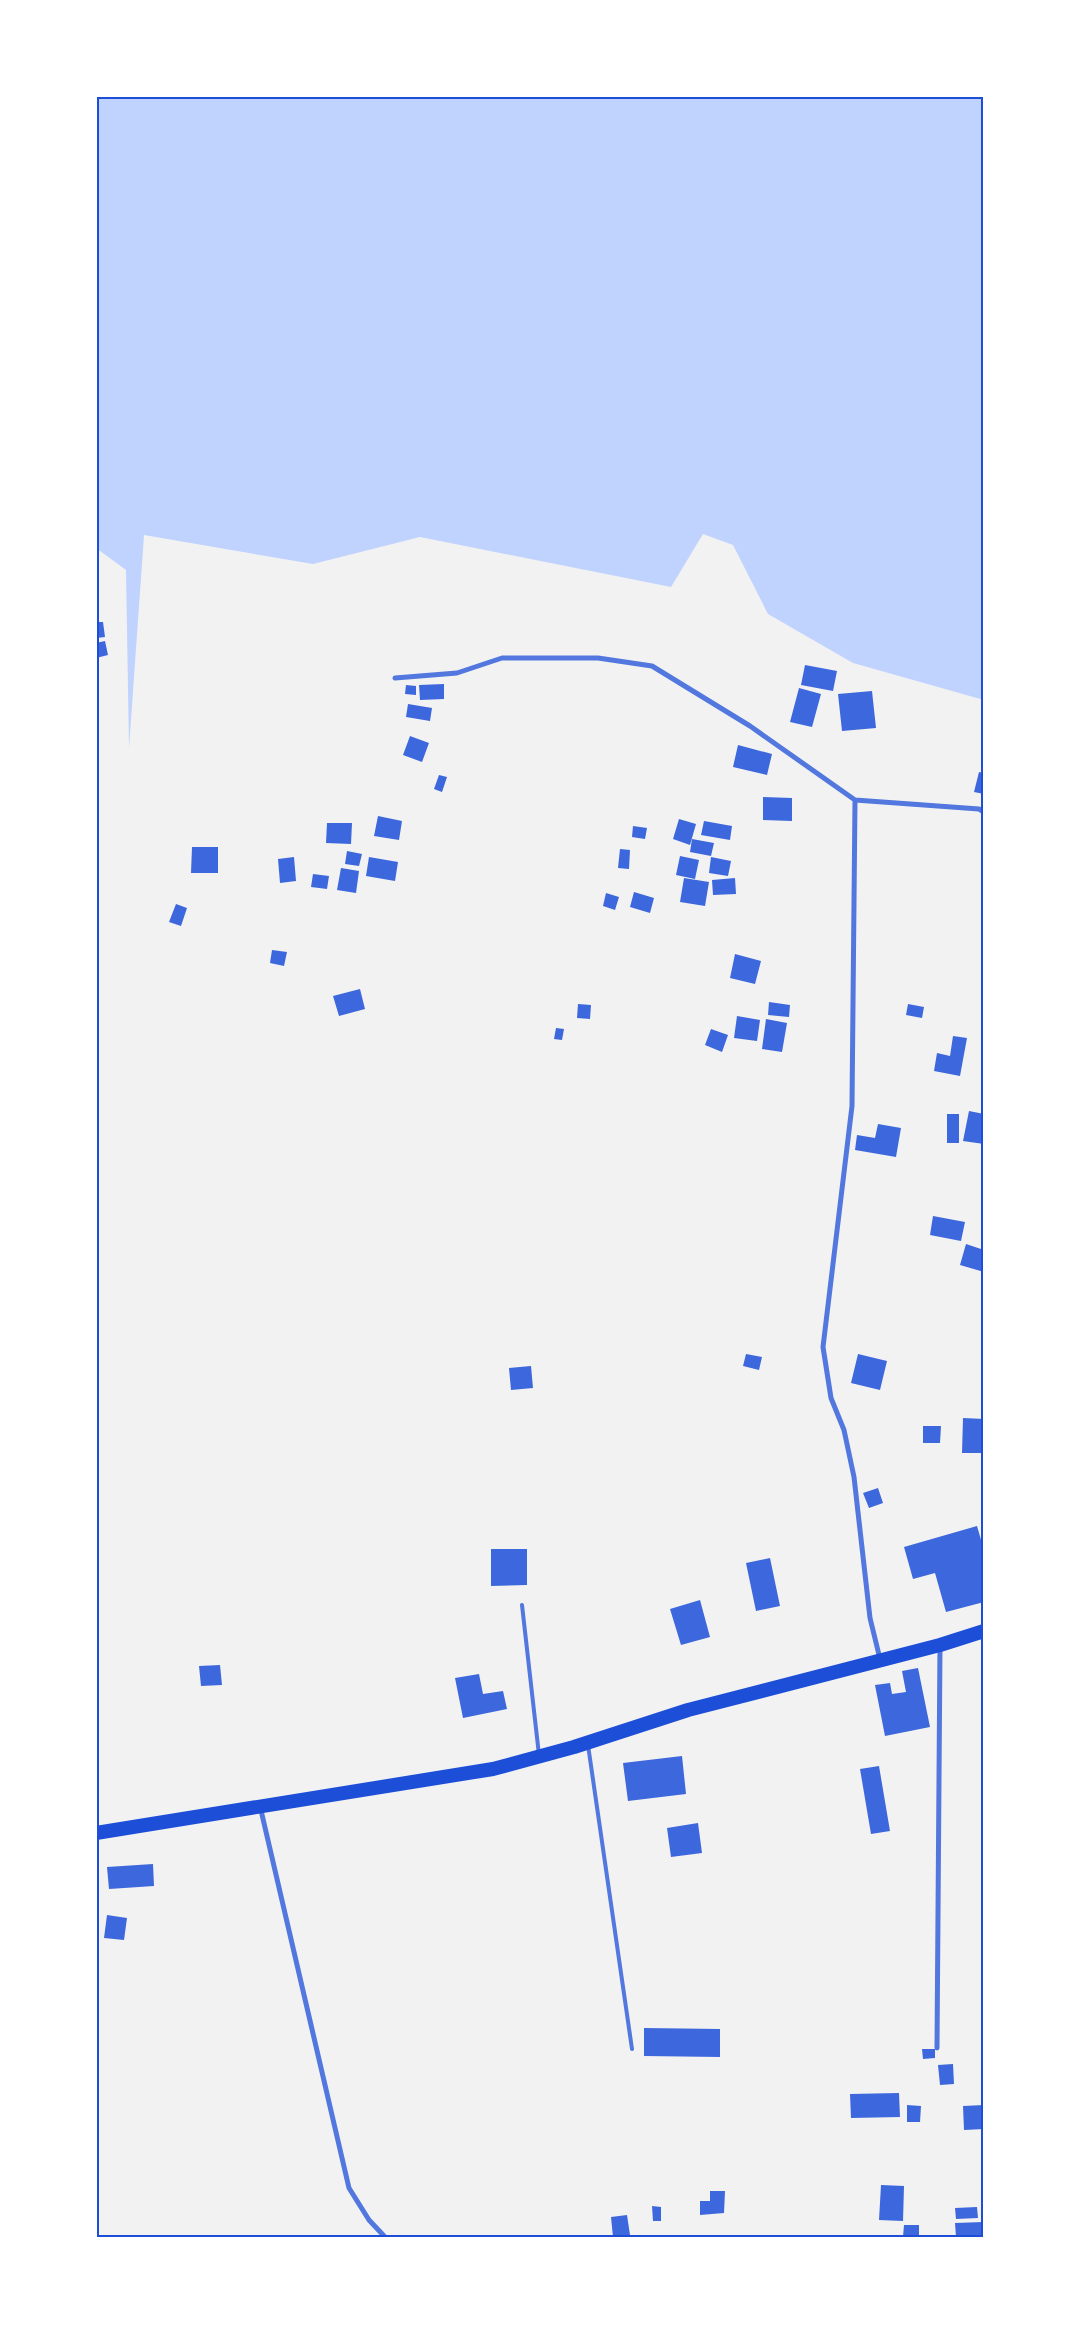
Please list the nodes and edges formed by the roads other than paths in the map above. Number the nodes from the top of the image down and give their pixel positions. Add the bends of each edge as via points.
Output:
1 (395, 678) dead end
2 (854, 800) junction
3 (984, 812) edge
4 (522, 1605) dead end
5 (984, 1630) edge
6 (940, 1645) junction
7 (880, 1659) junction
8 (587, 1743) junction
9 (539, 1757) junction
10 (260, 1806) junction
11 (96, 1832) edge
12 (937, 2048) dead end
13 (632, 2049) dead end
14 (385, 2237) edge

1 - 2 street via 457,673 502,658 598,658 652,666 750,726
2 - 3 street via 979,809
2 - 7 street via 852,1106 823,1347 831,1398 844,1430 854,1477 870,1618
4 - 9 lane
5 - 6 highway
6 - 7 highway
6 - 12 street
7 - 8 highway via 688,1710
8 - 9 highway
8 - 13 lane
9 - 10 highway via 492,1770
10 - 11 highway
10 - 14 street via 349,2188 369,2220

